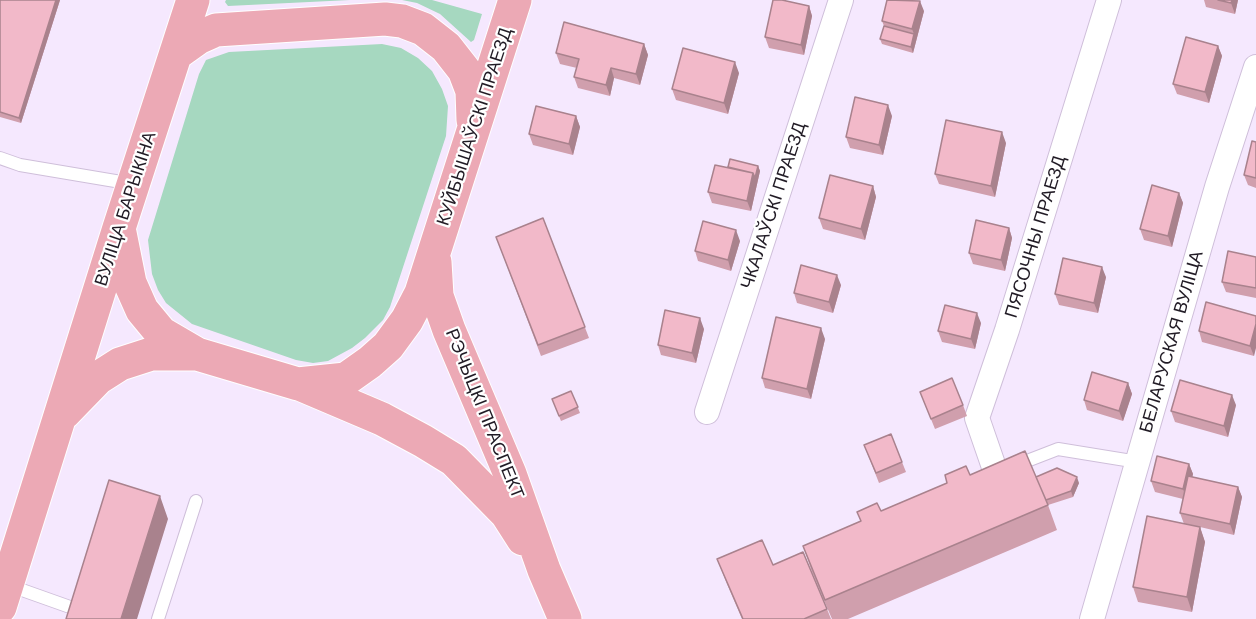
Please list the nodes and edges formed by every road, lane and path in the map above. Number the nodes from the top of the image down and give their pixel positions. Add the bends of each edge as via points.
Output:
1 (194, 0) edge
2 (515, 0) edge
3 (841, 0) edge
4 (1109, 0) edge
5 (177, 52) junction
6 (1256, 67) edge
7 (473, 128) junction
8 (0, 158) edge
9 (134, 184) junction
10 (119, 228) junction
11 (434, 255) junction
12 (197, 354) junction
13 (298, 384) junction
14 (707, 412) dead end
15 (59, 419) junction
16 (1138, 462) junction
17 (990, 475) joint
18 (196, 501) dead end
19 (544, 570) junction
20 (4, 596) edge
21 (84, 612) edge
22 (158, 619) edge
23 (565, 619) edge
24 (1092, 619) edge

1 - 5 main road, ВУЛІЦА БАРЫКІНА
2 - 7 main road, КУЙБЫШАЎСКІ ПРАЕЗД
3 - 14 street, ЧКАЛАЎСКІ ПРАЕЗД
4 - 17 street, ПЯСОЧНЫ ПРАЕЗД via 977,418
5 - 7 main road via 216,30 402,21 423,29 446,47 464,70 472,91
5 - 9 main road, ВУЛІЦА БАРЫКІНА
6 - 16 street, БЕЛАРУСКАЯ ВУЛІЦА via 1217,186
7 - 11 main road, КУЙБЫШАЎСКІ ПРАЕЗД
8 - 9 lane via 20,165
9 - 10 main road, ВУЛІЦА БАРЫКІНА
10 - 12 main road via 130,283 142,310 161,333
10 - 15 main road, ВУЛІЦА БАРЫКІНА
11 - 13 main road, КУЙБЫШАЎСКІ ПРАЕЗД via 421,293 388,346 346,379
11 - 19 main road, РЭЧЫЦКІ ПРАСПЕКТ via 437,296 510,474
12 - 13 main road, РЭЧЫЦКІ ПРАСПЕКТ
12 - 15 main road, ВУЛІЦА БАРЫКІНА via 151,354 120,364 98,378
13 - 19 main road, РЭЧЫЦКІ ПРАСПЕКТ via 382,419 454,460 507,514
15 - 20 main road, ВУЛІЦА БАРЫКІНА
16 - 17 lane via 1058,449
16 - 24 street, БЕЛАРУСКАЯ ВУЛІЦА
18 - 22 lane
19 - 23 main road, РЭЧЫЦКІ ПРАСПЕКТ
20 - 21 lane

